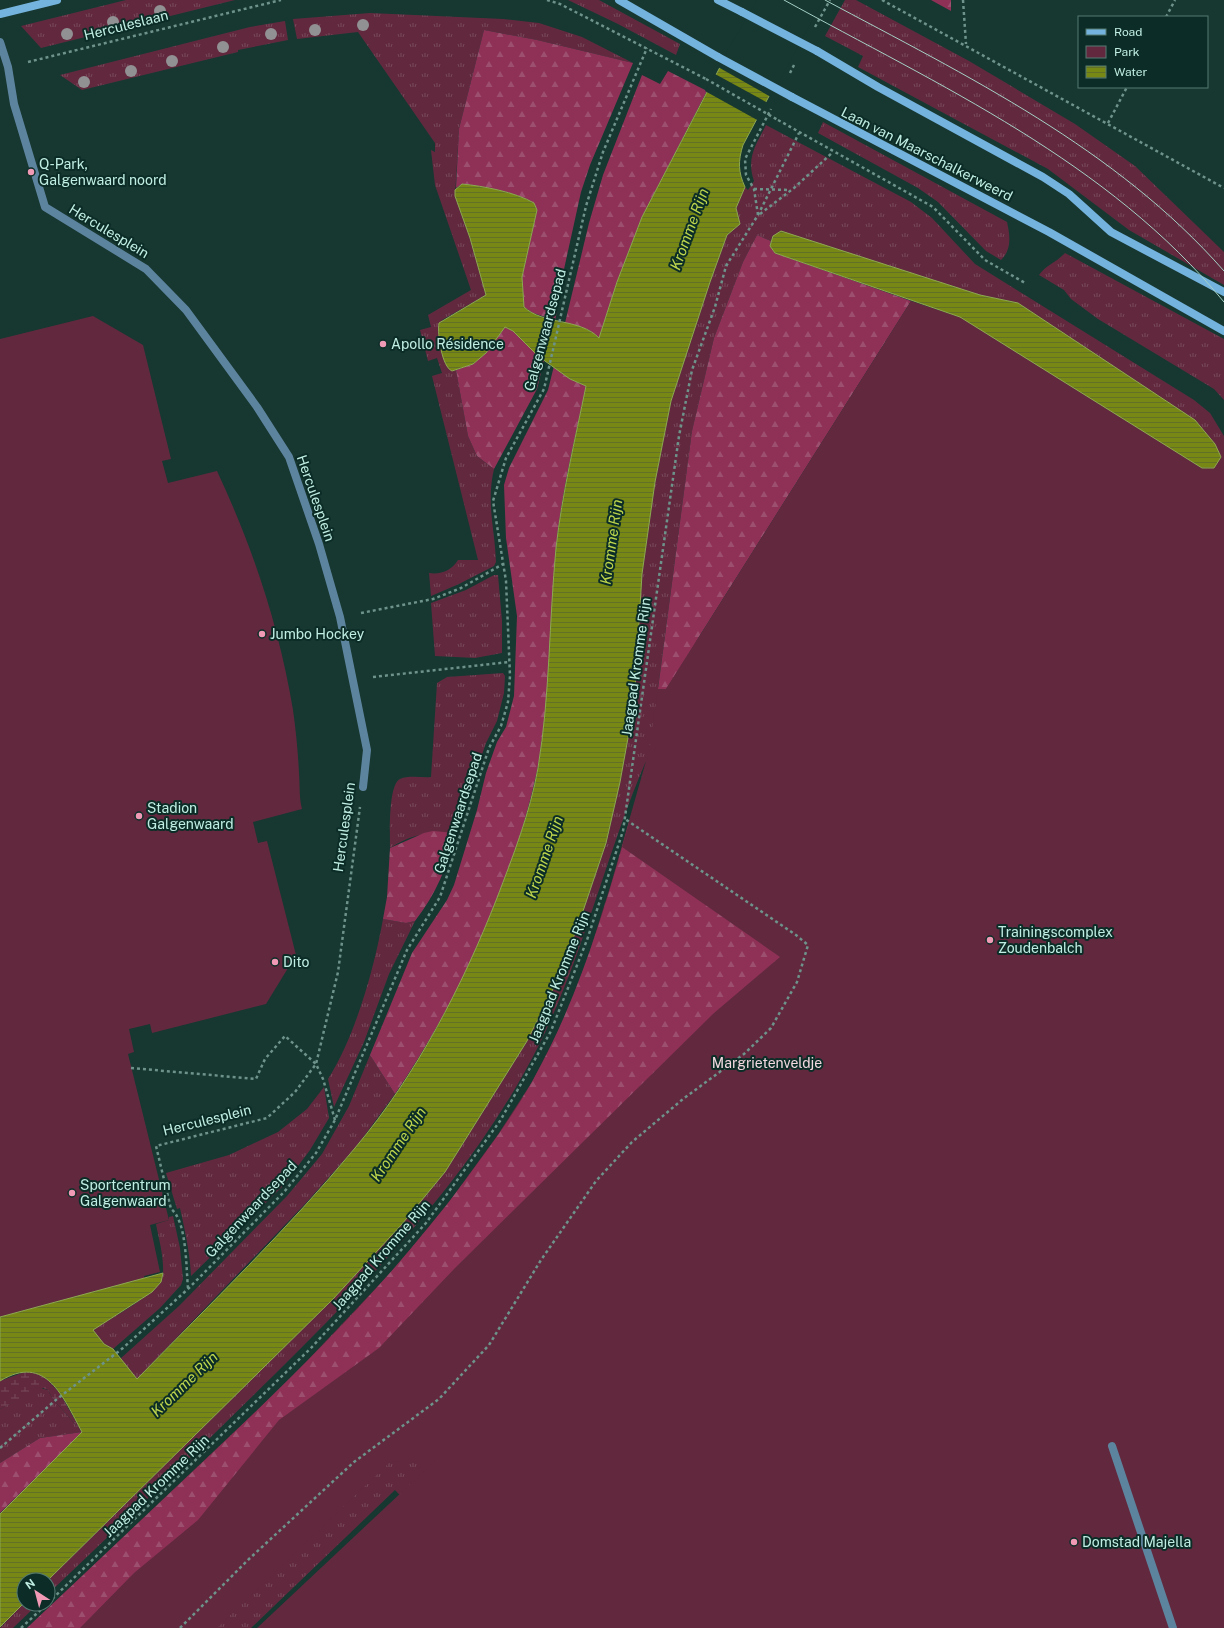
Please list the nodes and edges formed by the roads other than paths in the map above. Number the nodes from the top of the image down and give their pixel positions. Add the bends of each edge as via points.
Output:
1 (57, 0) edge
2 (618, 0) edge
3 (718, 0) edge
4 (0, 14) edge
5 (0, 42) edge
6 (1224, 292) edge
7 (1224, 331) edge
8 (363, 787) road end
9 (1112, 1446) dead end
10 (1173, 1628) edge

1 - 4 main road
2 - 7 main road, Laan van Maarschalkerweerd, bridge via 792,97 1049,232
3 - 6 main road, bridge via 817,51 1043,177 1069,194 1111,232
5 - 8 lane, Herculesplein via 8,67 14,104 46,207 146,268 186,310 257,407 289,457 319,544 340,617 367,750
9 - 10 lane

